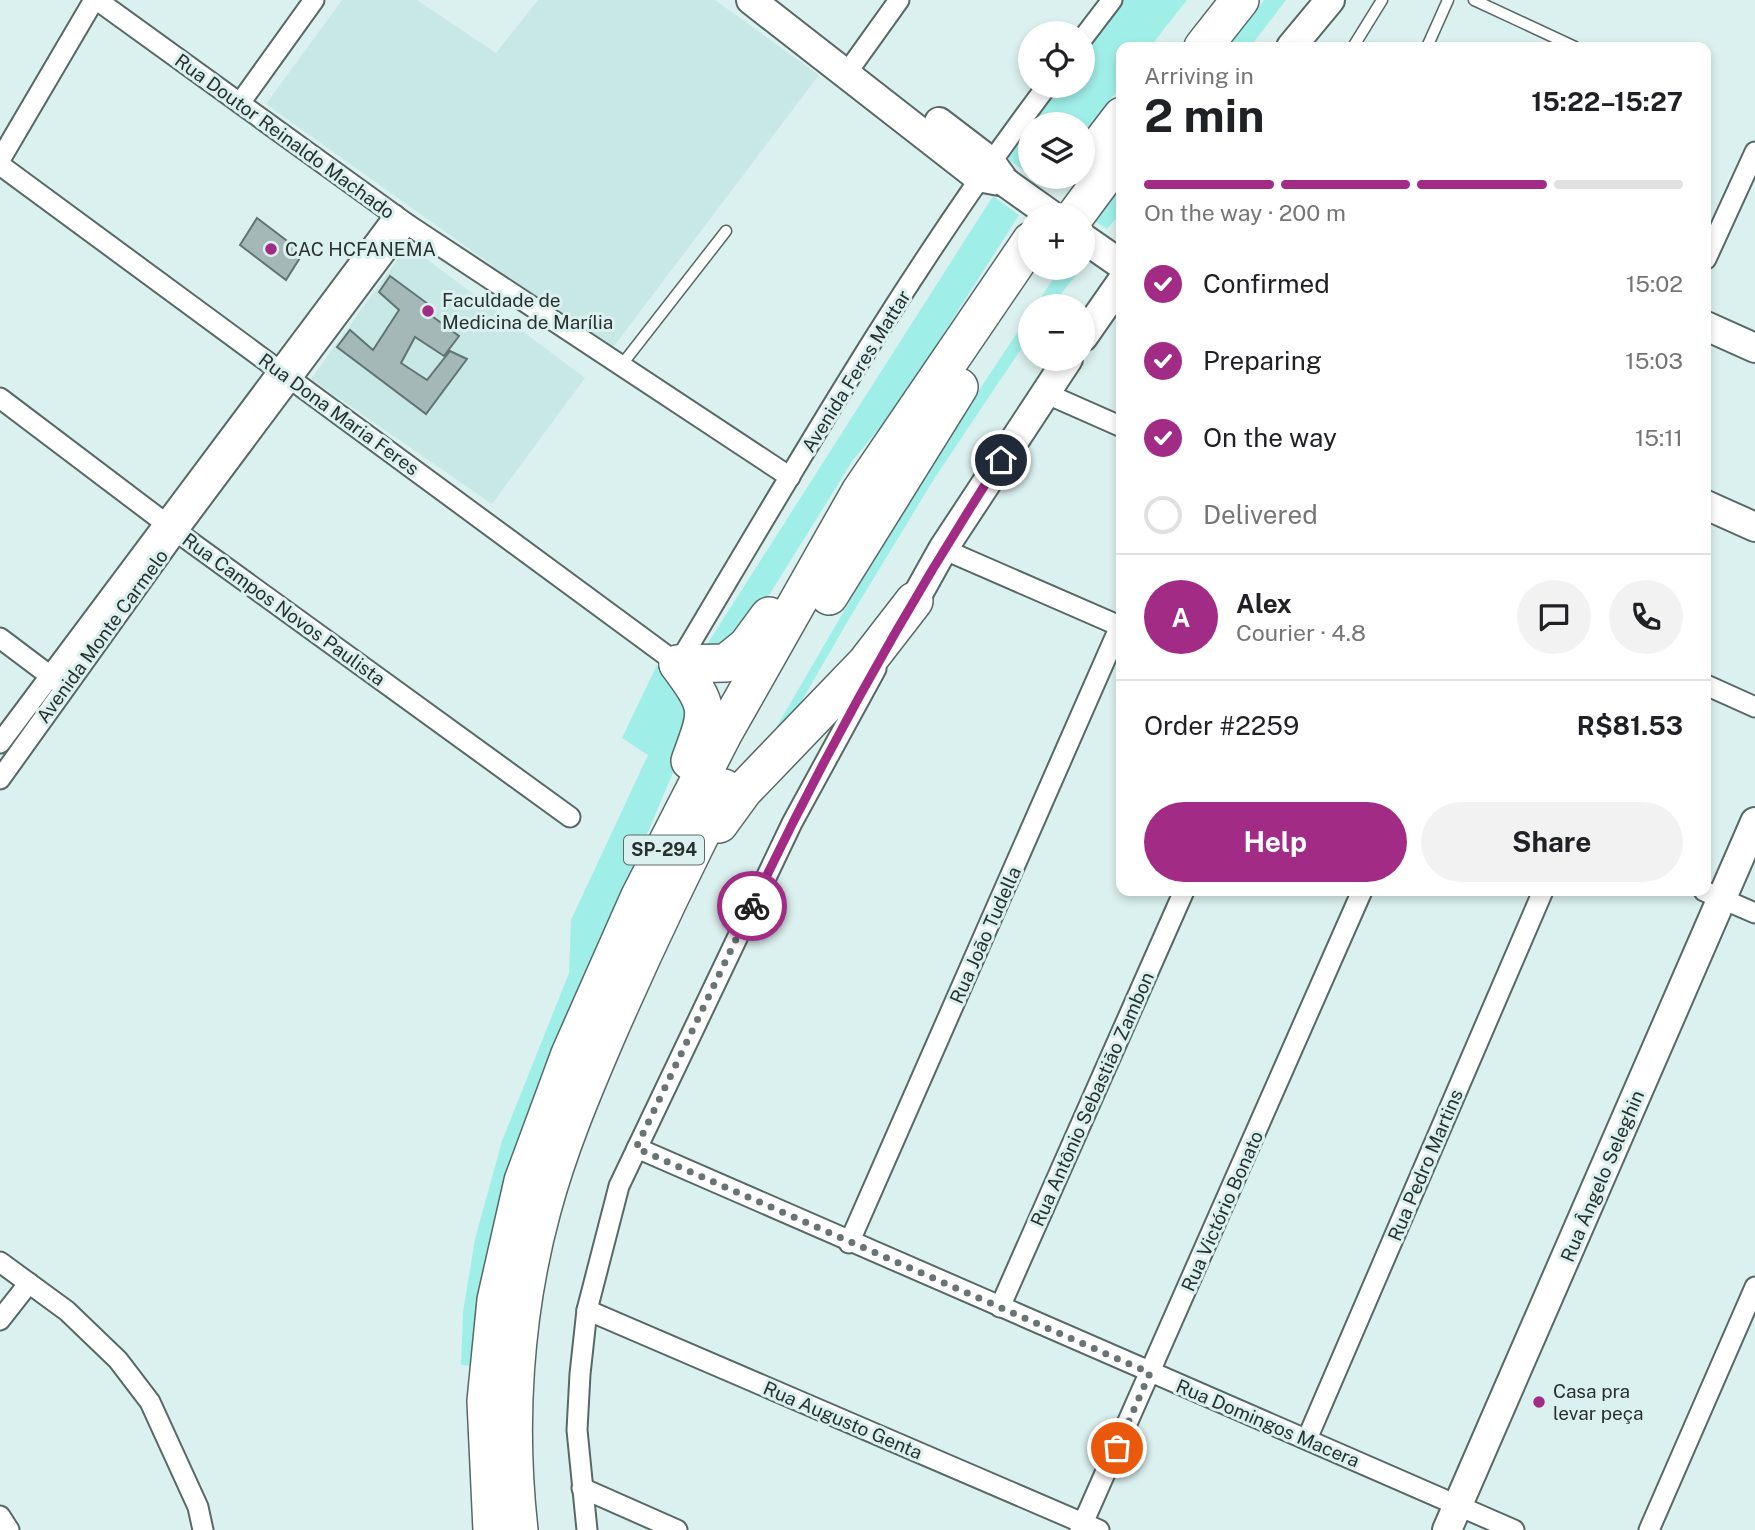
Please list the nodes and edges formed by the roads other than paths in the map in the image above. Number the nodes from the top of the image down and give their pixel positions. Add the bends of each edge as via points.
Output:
1 (96, 0) edge
2 (314, 0) edge
3 (751, 0) edge
4 (778, 0) edge
5 (899, 0) edge
6 (1112, 0) edge
7 (1210, 0) edge
8 (1240, 0) edge
9 (1329, 0) edge
10 (1382, 0) edge
11 (1448, 0) edge
12 (1474, 0) edge
13 (1095, 22) edge
14 (1178, 42) edge
15 (1207, 42) edge
16 (1300, 42) edge
17 (1356, 42) edge
18 (1429, 42) edge
19 (1564, 42) edge
20 (851, 66) junction
21 (1039, 98) edge
22 (240, 103) junction
23 (1116, 124) edge
24 (1095, 151) edge
25 (1755, 152) edge
26 (0, 160) edge
27 (1116, 161) edge
28 (0, 165) edge
29 (991, 174) junction
30 (1033, 203) edge
31 (1085, 203) edge
32 (401, 220) junction
33 (726, 231) dead end
34 (1095, 248) edge
35 (1711, 248) edge
36 (1018, 260) edge
37 (1116, 266) edge
38 (1116, 276) edge
39 (1032, 280) edge
40 (1095, 315) edge
41 (1711, 328) edge
42 (1755, 348) edge
43 (619, 368) junction
44 (1060, 371) edge
45 (286, 375) junction
46 (1045, 393) junction
47 (0, 398) edge
48 (1116, 424) edge
49 (790, 477) junction
50 (860, 492) junction
51 (1711, 507) edge
52 (1755, 527) edge
53 (171, 528) junction
54 (943, 549) junction
55 (914, 601) junction
56 (1116, 625) edge
57 (1116, 638) edge
58 (1, 640) edge
59 (678, 664) junction
60 (59, 682) junction
61 (1711, 687) edge
62 (1755, 708) edge
63 (0, 743) edge
64 (0, 779) edge
65 (570, 817) dead end
66 (1755, 822) edge
67 (1713, 895) edge
68 (1182, 896) edge
69 (1360, 896) edge
70 (1541, 896) edge
71 (648, 910) junction
72 (1755, 914) edge
73 (636, 1148) junction
74 (849, 1243) junction
75 (0, 1262) edge
76 (29, 1283) junction
77 (1755, 1287) edge
78 (1000, 1307) junction
79 (587, 1310) junction
80 (0, 1320) edge
81 (1150, 1373) junction
82 (1307, 1439) junction
83 (582, 1488) junction
84 (0, 1516) edge
85 (1453, 1517) edge
86 (1088, 1528) edge
87 (9, 1530) edge
88 (203, 1530) edge
89 (492, 1530) edge
90 (519, 1530) edge
91 (587, 1530) edge
92 (677, 1530) edge
93 (1514, 1530) edge
94 (1649, 1530) edge

1 - 22 street, Rua Doutor Reinaldo Machado
1 - 26 street
2 - 22 street
3 - 20 main road
4 - 20 main road
5 - 20 street
6 - 13 street
7 - 14 highway
8 - 15 highway
9 - 16 main road
10 - 17 lane
11 - 18 lane
12 - 19 lane
20 - 29 main road
21 - 29 street, Avenida Feres Mattar
22 - 32 street, Rua Doutor Reinaldo Machado
23 - 24 highway
25 - 35 street
27 - 31 highway
28 - 45 street, Rua Dona Maria Feres
29 - 30 main road, bridge
29 - 49 street, Avenida Feres Mattar
32 - 43 street, Rua Doutor Reinaldo Machado
32 - 45 street, Avenida Monte Carmelo
33 - 43 lane
34 - 37 main road
36 - 50 highway, SP-294
38 - 40 main road
39 - 71 highway, SP-294 via 839,579
41 - 42 main road
43 - 49 street, Rua Doutor Reinaldo Machado
44 - 46 main road
45 - 53 street, Avenida Monte Carmelo
45 - 59 street, Rua Dona Maria Feres
46 - 48 street
46 - 54 main road
47 - 53 street, Rua Campos Novos Paulista
49 - 59 street, Avenida Feres Mattar
50 - 59 highway via 834,517 763,625 735,658 714,665
50 - 71 highway, SP-294 via 723,734
51 - 52 main road
53 - 60 street, Avenida Monte Carmelo
53 - 65 street, Rua Campos Novos Paulista
54 - 55 main road
54 - 56 street
55 - 71 highway via 866,663 743,791
55 - 73 street via 792,823
57 - 74 street, Rua João Tudella
58 - 60 street
59 - 71 highway via 702,696 704,722
60 - 63 street, Avenida Monte Carmelo
60 - 64 street, Avenida Monte Carmelo
61 - 62 street
66 - 67 main road, Rua Ângelo Seleghin
67 - 72 street
67 - 85 main road, Rua Ângelo Seleghin
68 - 78 street, Rua Antônio Sebastião Zambon
69 - 81 street, Rua Victório Bonato
70 - 82 street, Rua Pedro Martins
71 - 89 highway, SP-294 via 570,1054 541,1128 506,1247 485,1401
71 - 90 highway, SP-294 via 576,1106 531,1257 514,1396
73 - 74 street, Rua Domingos Macera
73 - 79 street via 619,1186
74 - 78 street, Rua Domingos Macera
75 - 76 street
76 - 80 street
76 - 88 street via 67,1311 118,1360 150,1402 198,1507
77 - 94 street
78 - 81 street, Rua Domingos Macera
79 - 83 street via 577,1430
79 - 86 street, Rua Augusto Genta
81 - 82 street, Rua Domingos Macera
81 - 86 street, Rua Victório Bonato
82 - 85 street, Rua Domingos Macera
83 - 91 street
83 - 92 street
84 - 87 street
85 - 93 street, Rua Domingos Macera

